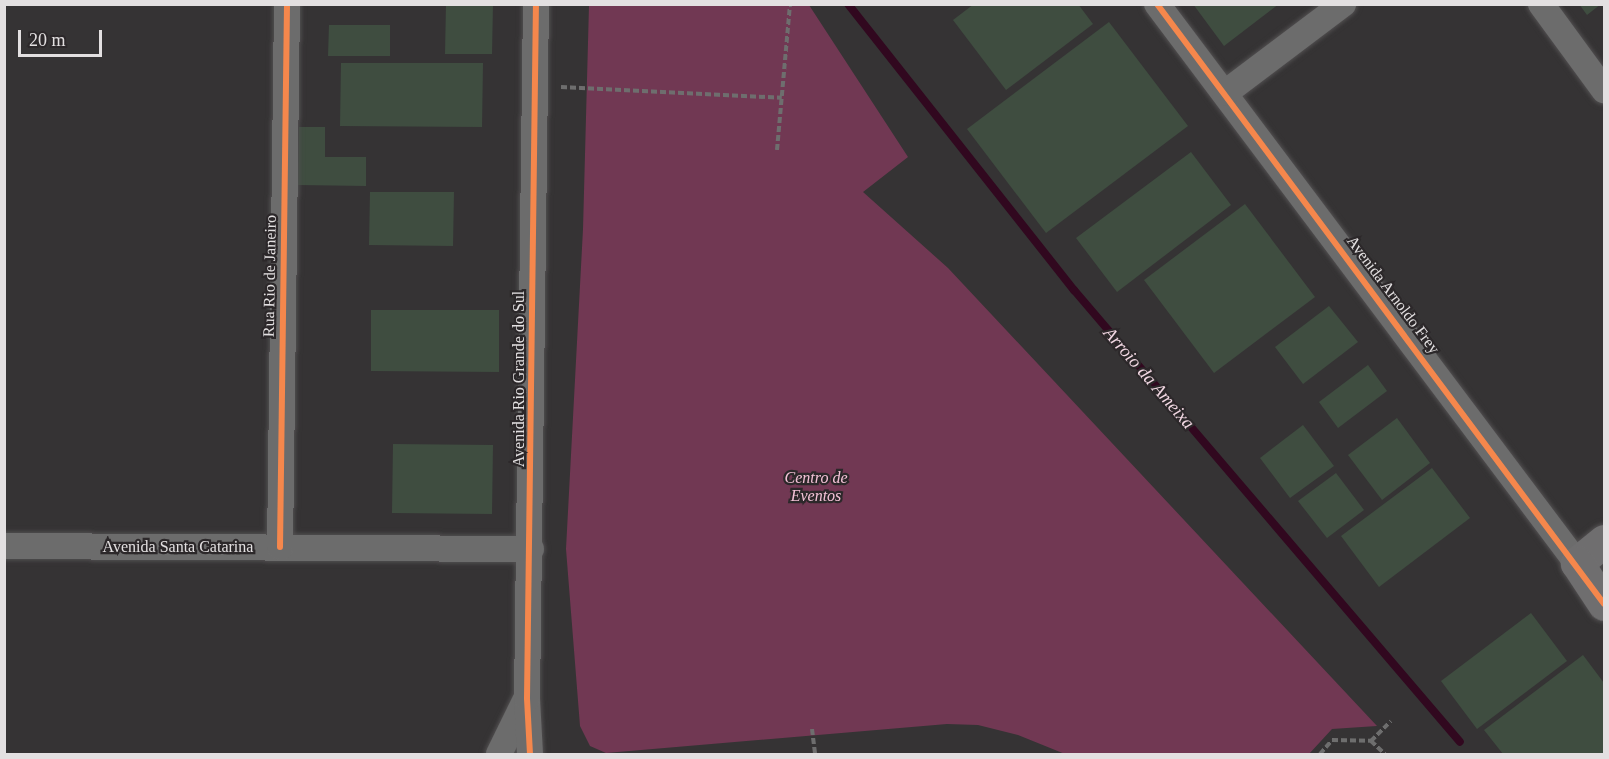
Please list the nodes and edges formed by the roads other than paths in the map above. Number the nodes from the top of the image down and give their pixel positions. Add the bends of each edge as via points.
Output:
1 (287, 4) edge
2 (536, 4) edge
3 (1157, 4) edge
4 (1343, 4) edge
5 (1541, 4) edge
6 (1605, 90) edge
7 (1225, 93) junction
8 (1605, 541) edge
9 (4, 546) edge
10 (280, 548) junction
11 (531, 549) junction
12 (1576, 563) junction
13 (1605, 604) edge
14 (527, 698) junction
15 (499, 754) edge
16 (530, 754) edge

1 - 10 street, Rua Rio de Janeiro
2 - 11 street, Avenida Rio Grande do Sul
3 - 7 street, Avenida Arnoldo Frey
4 - 7 street
5 - 6 street
7 - 12 street, Avenida Arnoldo Frey
8 - 12 street
9 - 10 street, Avenida Santa Catarina
10 - 11 street, Avenida Santa Catarina
11 - 14 street, Avenida Rio Grande do Sul
12 - 13 street, Avenida Arnoldo Frey
14 - 15 street
14 - 16 street, Avenida Rio Grande do Sul

